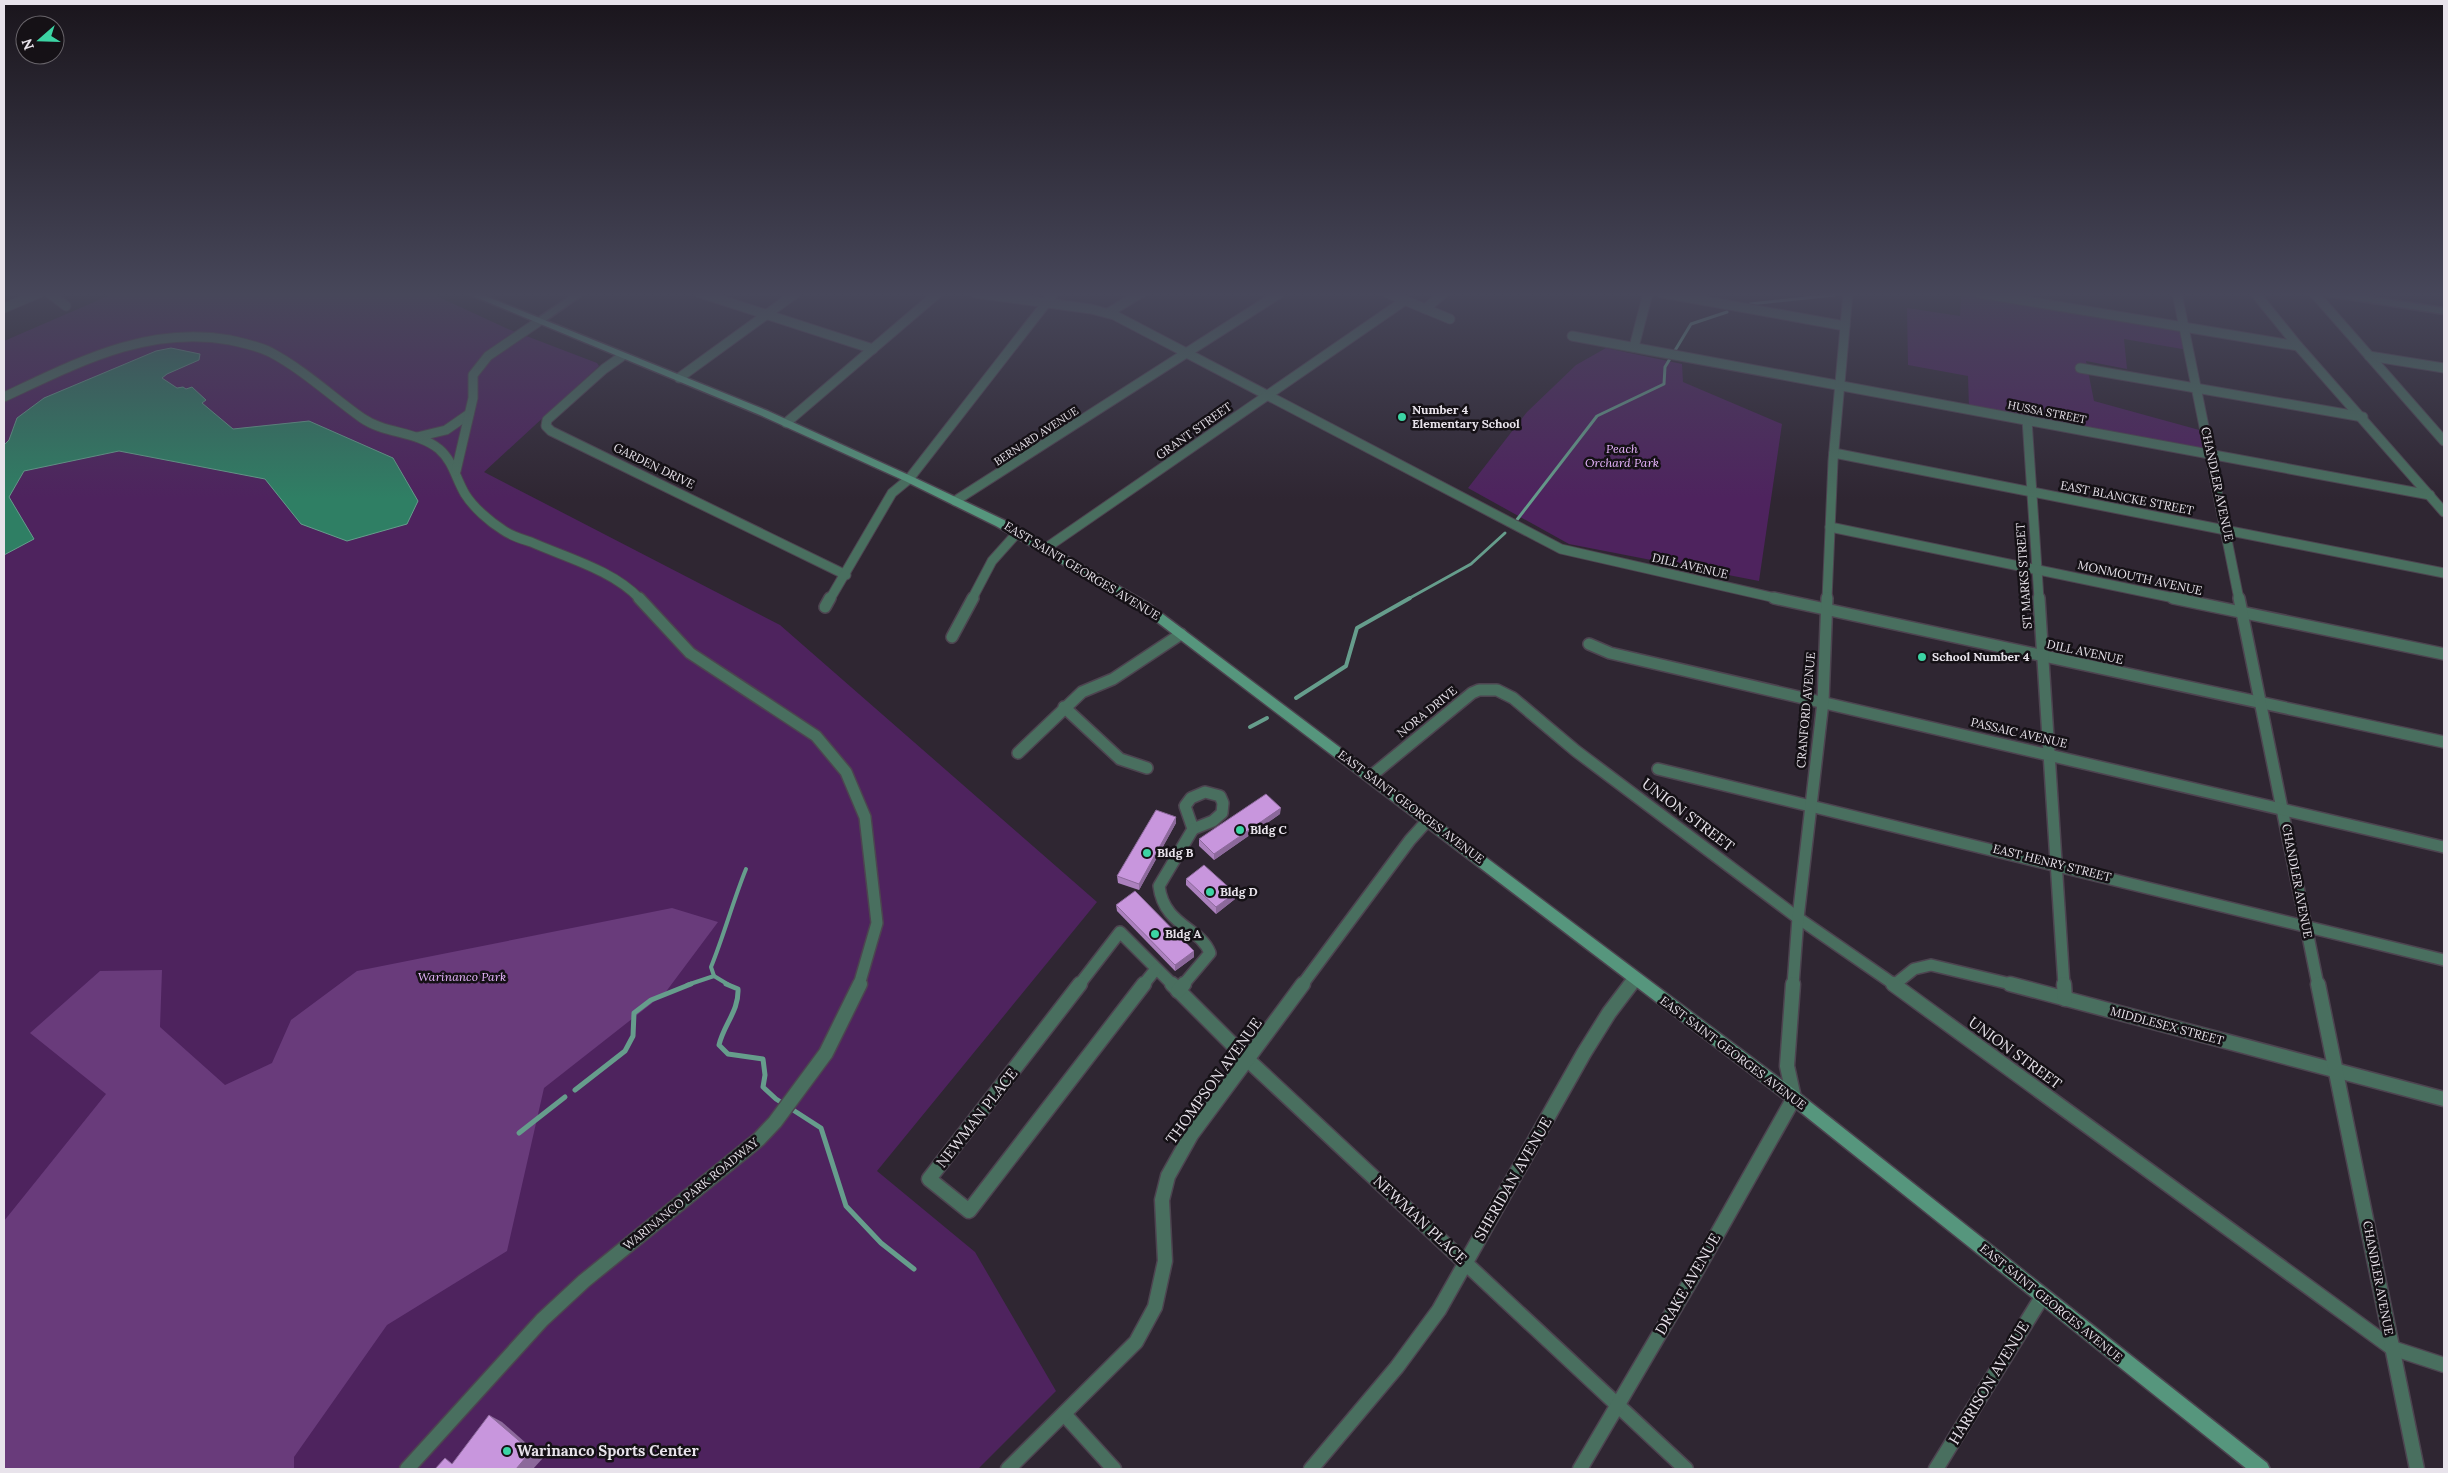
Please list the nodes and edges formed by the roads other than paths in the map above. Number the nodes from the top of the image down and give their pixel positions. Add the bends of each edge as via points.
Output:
1 (82, 362) edge
2 (285, 362) edge
3 (483, 362) edge
4 (614, 362) edge
5 (634, 362) edge
6 (702, 362) edge
7 (858, 362) edge
8 (1000, 362) edge
9 (1173, 362) edge
10 (1204, 362) edge
11 (1316, 362) edge
12 (1713, 362) edge
13 (1842, 362) edge
14 (2192, 362) edge
15 (2312, 362) edge
16 (2374, 362) edge
17 (2405, 362) edge
18 (2080, 368) dead end
19 (2444, 368) edge
20 (679, 378) junction
21 (1840, 385) junction
22 (2197, 387) junction
23 (1268, 395) junction
24 (4, 397) edge
25 (469, 414) junction
26 (2363, 417) junction
27 (2028, 420) junction
28 (786, 423) junction
29 (2433, 428) junction
30 (2444, 430) edge
31 (412, 437) junction
32 (2444, 440) edge
33 (1834, 453) junction
34 (2210, 454) junction
35 (456, 471) junction
36 (909, 479) junction
37 (2032, 492) junction
38 (2430, 494) junction
39 (955, 501) junction
40 (2444, 512) edge
41 (1830, 527) junction
42 (2226, 530) junction
43 (1018, 532) junction
44 (1046, 548) junction
45 (2037, 570) junction
46 (2444, 573) edge
47 (846, 575) junction
48 (825, 607) dead end
49 (1827, 609) junction
50 (2243, 612) junction
51 (1181, 634) junction
52 (952, 637) dead end
53 (1589, 644) dead end
54 (2444, 654) edge
55 (2043, 656) junction
56 (1823, 702) junction
57 (2261, 703) junction
58 (1064, 706) junction
59 (2444, 742) edge
60 (1576, 751) joint
61 (1018, 753) dead end
62 (2049, 754) junction
63 (1147, 768) dead end
64 (1658, 769) dead end
65 (1370, 776) junction
66 (1810, 805) junction
67 (2283, 809) junction
68 (1428, 820) junction
69 (1193, 830) dead end
70 (2444, 846) edge
71 (2056, 864) junction
72 (1798, 918) junction
73 (2306, 926) junction
74 (2444, 960) edge
75 (1156, 969) junction
76 (1635, 979) junction
77 (1894, 985) junction
78 (1178, 991) junction
79 (2065, 999) junction
80 (1248, 1060) junction
81 (2336, 1071) junction
82 (1794, 1098) junction
83 (2444, 1100) edge
84 (1465, 1263) junction
85 (2042, 1297) junction
86 (2392, 1348) junction
87 (2444, 1364) edge
88 (1617, 1404) junction
89 (1064, 1414) junction
90 (407, 1469) edge
91 (1008, 1469) edge
92 (1114, 1469) edge
93 (1312, 1469) edge
94 (1580, 1469) edge
95 (1686, 1469) edge
96 (1936, 1469) edge
97 (2261, 1469) edge
98 (2417, 1469) edge

1 - 24 street, WARINANCO PARK ROADWAY
2 - 31 street, WARINANCO PARK ROADWAY via 375,426
3 - 25 street via 473,375
4 - 47 street, GARDEN DRIVE via 547,420 546,426
5 - 20 main road, EAST SAINT GEORGES AVENUE
6 - 20 street
7 - 28 street
8 - 36 street
9 - 39 street, BERNARD AVENUE
10 - 23 street, DILL AVENUE
11 - 23 street, GRANT STREET
12 - 21 street, HUSSA STREET
13 - 21 street, CRANFORD AVENUE
14 - 22 street, CHANDLER AVENUE
15 - 26 street
16 - 29 street
17 - 19 street
18 - 22 street
20 - 28 main road, EAST SAINT GEORGES AVENUE
21 - 27 street, HUSSA STREET
21 - 33 street, CRANFORD AVENUE
22 - 26 street
22 - 34 street, CHANDLER AVENUE
23 - 44 street, GRANT STREET
23 - 49 street, DILL AVENUE via 1562,549
25 - 31 street, WARINANCO PARK ROADWAY via 446,430
25 - 35 street
26 - 38 street
27 - 34 street, HUSSA STREET
27 - 37 street, ST MARKS STREET
28 - 36 main road, EAST SAINT GEORGES AVENUE
29 - 30 street
29 - 32 street
31 - 35 street, WARINANCO PARK ROADWAY via 439,449
33 - 37 street, EAST BLANCKE STREET
33 - 41 street, CRANFORD AVENUE
34 - 38 street, HUSSA STREET
34 - 42 street, CHANDLER AVENUE
35 - 90 street, WARINANCO PARK ROADWAY via 465,494 504,531 612,577 631,589 690,653 816,736 846,772 865,817 877,923 858,990 826,1053 775,1122 734,1161 584,1281 542,1320
36 - 39 main road, EAST SAINT GEORGES AVENUE
36 - 47 street via 892,493
37 - 42 street, EAST BLANCKE STREET
37 - 45 street, ST MARKS STREET
38 - 40 street
39 - 43 main road, EAST SAINT GEORGES AVENUE
41 - 45 street, MONMOUTH AVENUE
41 - 49 street, CRANFORD AVENUE
42 - 46 street, EAST BLANCKE STREET
42 - 50 street, CHANDLER AVENUE
43 - 44 main road, EAST SAINT GEORGES AVENUE
43 - 52 street via 992,561
44 - 51 main road, EAST SAINT GEORGES AVENUE via 1144,606
45 - 50 street, MONMOUTH AVENUE
45 - 55 street, ST MARKS STREET
47 - 48 street
49 - 55 street, DILL AVENUE
49 - 56 street, CRANFORD AVENUE
50 - 54 street, MONMOUTH AVENUE
50 - 57 street, CHANDLER AVENUE
51 - 58 street via 1113,679 1082,692
51 - 65 main road, EAST SAINT GEORGES AVENUE
53 - 56 street, PASSAIC AVENUE via 1610,653
55 - 57 street, DILL AVENUE
55 - 62 street, ST MARKS STREET
56 - 62 street, PASSAIC AVENUE
56 - 66 street, CRANFORD AVENUE
57 - 59 street, DILL AVENUE
57 - 67 street, CHANDLER AVENUE
58 - 61 street
58 - 63 street via 1120,759
60 - 65 street, NORA DRIVE via 1506,693 1480,690 1472,693
60 - 72 street, UNION STREET
62 - 67 street, PASSAIC AVENUE
62 - 71 street, ST MARKS STREET
64 - 66 street, EAST HENRY STREET
65 - 68 main road, EAST SAINT GEORGES AVENUE
66 - 71 street, EAST HENRY STREET
66 - 72 street, CRANFORD AVENUE
67 - 70 street, PASSAIC AVENUE
67 - 73 street, CHANDLER AVENUE
68 - 76 main road, EAST SAINT GEORGES AVENUE
68 - 80 street, THOMPSON AVENUE
69 - 78 street via 1159,886 1158,896 1164,907 1207,944 1210,953
71 - 73 street, EAST HENRY STREET
71 - 79 street, ST MARKS STREET
72 - 77 street, UNION STREET
72 - 82 street, CRANFORD AVENUE via 1787,1066
73 - 74 street, EAST HENRY STREET
73 - 81 street, CHANDLER AVENUE
75 - 75 street, NEWMAN PLACE via 1120,932 929,1179 970,1211
75 - 78 street, NEWMAN PLACE
76 - 82 main road, EAST SAINT GEORGES AVENUE
76 - 84 street, SHERIDAN AVENUE via 1584,1053
77 - 79 street, MIDDLESEX STREET via 1914,968 1930,964
77 - 86 street, UNION STREET
78 - 80 street, NEWMAN PLACE
79 - 81 street, MIDDLESEX STREET
80 - 84 street, NEWMAN PLACE
80 - 89 street, THOMPSON AVENUE via 1191,1135 1168,1176 1162,1200 1165,1261 1155,1307 1136,1342
81 - 83 street, MIDDLESEX STREET
81 - 86 street, CHANDLER AVENUE
82 - 85 main road, EAST SAINT GEORGES AVENUE
82 - 88 street, DRAKE AVENUE via 1693,1278
84 - 88 street, NEWMAN PLACE
84 - 93 street, SHERIDAN AVENUE via 1439,1310 1397,1367
85 - 96 street, HARRISON AVENUE
85 - 97 main road, EAST SAINT GEORGES AVENUE
86 - 87 street, UNION STREET
86 - 98 street, CHANDLER AVENUE
88 - 94 street, DRAKE AVENUE
88 - 95 street, NEWMAN PLACE
89 - 91 street, THOMPSON AVENUE
89 - 92 street

